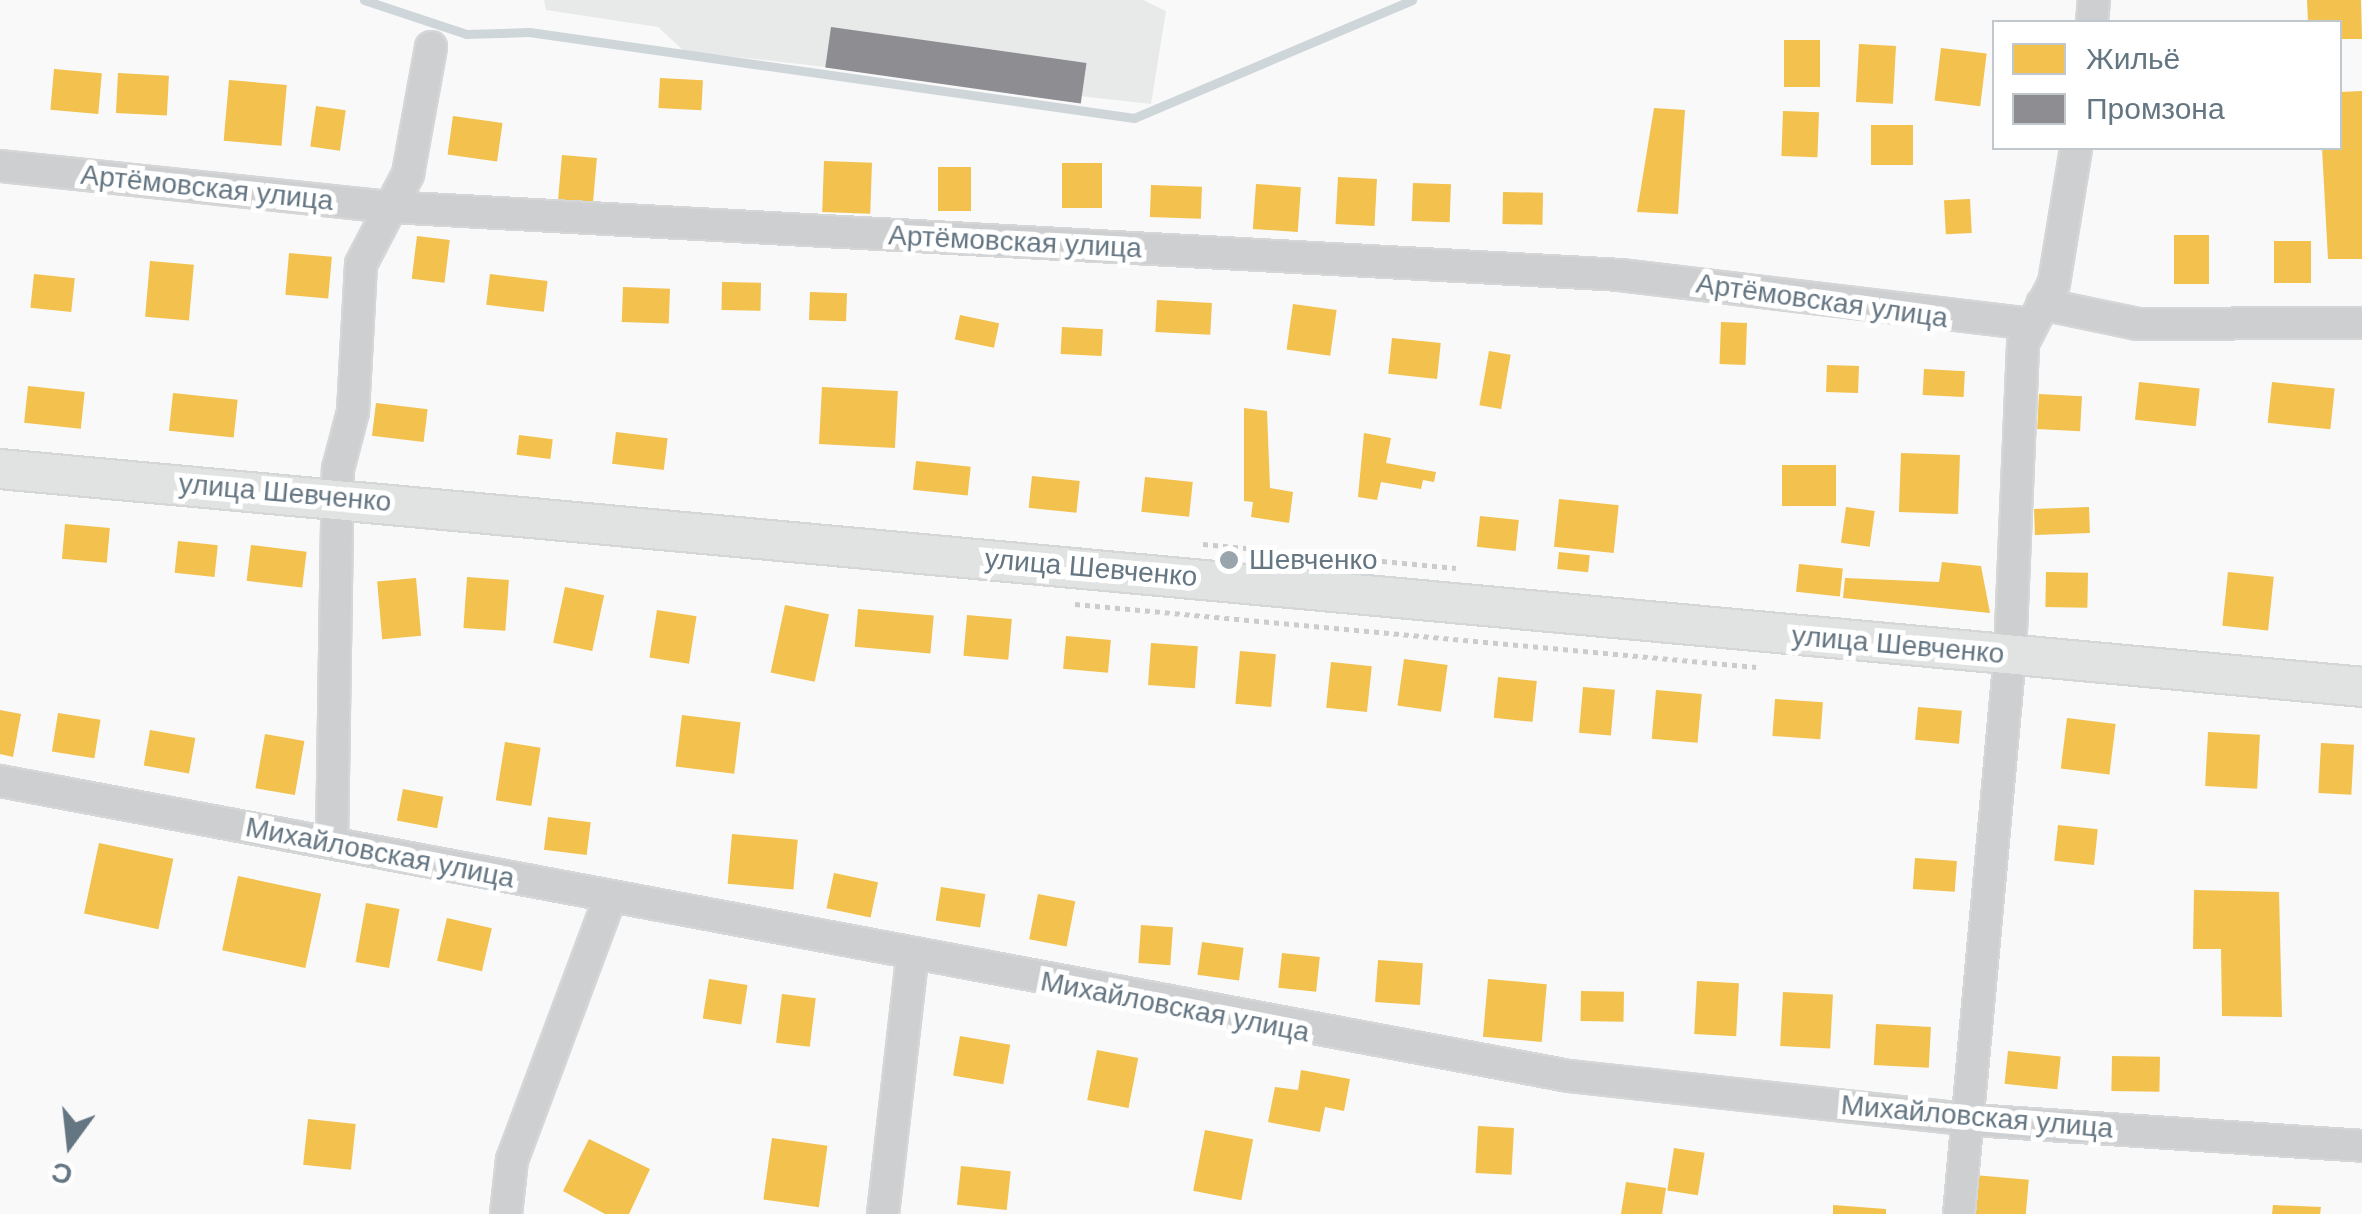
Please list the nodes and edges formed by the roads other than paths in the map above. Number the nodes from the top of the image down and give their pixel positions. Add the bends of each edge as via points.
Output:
1 (431, 46) dead end
2 (2076, 150) edge
3 (0, 166) edge
4 (390, 207) junction
5 (2035, 314) junction
6 (2362, 323) edge
7 (0, 469) edge
8 (338, 497) junction
9 (2010, 656) junction
10 (2362, 687) edge
11 (0, 782) edge
12 (332, 842) junction
13 (609, 900) junction
14 (912, 958) junction
15 (1973, 1120) junction
16 (2362, 1146) edge
17 (506, 1214) edge
18 (883, 1214) edge
19 (1960, 1214) edge

1 - 4 street via 408,174
2 - 5 street via 2064,249
3 - 4 street, Артёмовская улица
4 - 5 street, Артёмовская улица via 1620,275
4 - 8 street via 361,264
5 - 6 street, Артёмовская улица via 2138,324
5 - 9 street
7 - 8 main road, улица Шевченко
8 - 9 main road, улица Шевченко
8 - 12 street
9 - 10 main road, улица Шевченко
9 - 15 street
11 - 12 street, Михайловская улица
12 - 13 street, Михайловская улица
13 - 14 street, Михайловская улица
13 - 17 street via 512,1160
14 - 15 street, Михайловская улица via 1569,1076
14 - 18 street
15 - 16 street, Михайловская улица
15 - 19 street

